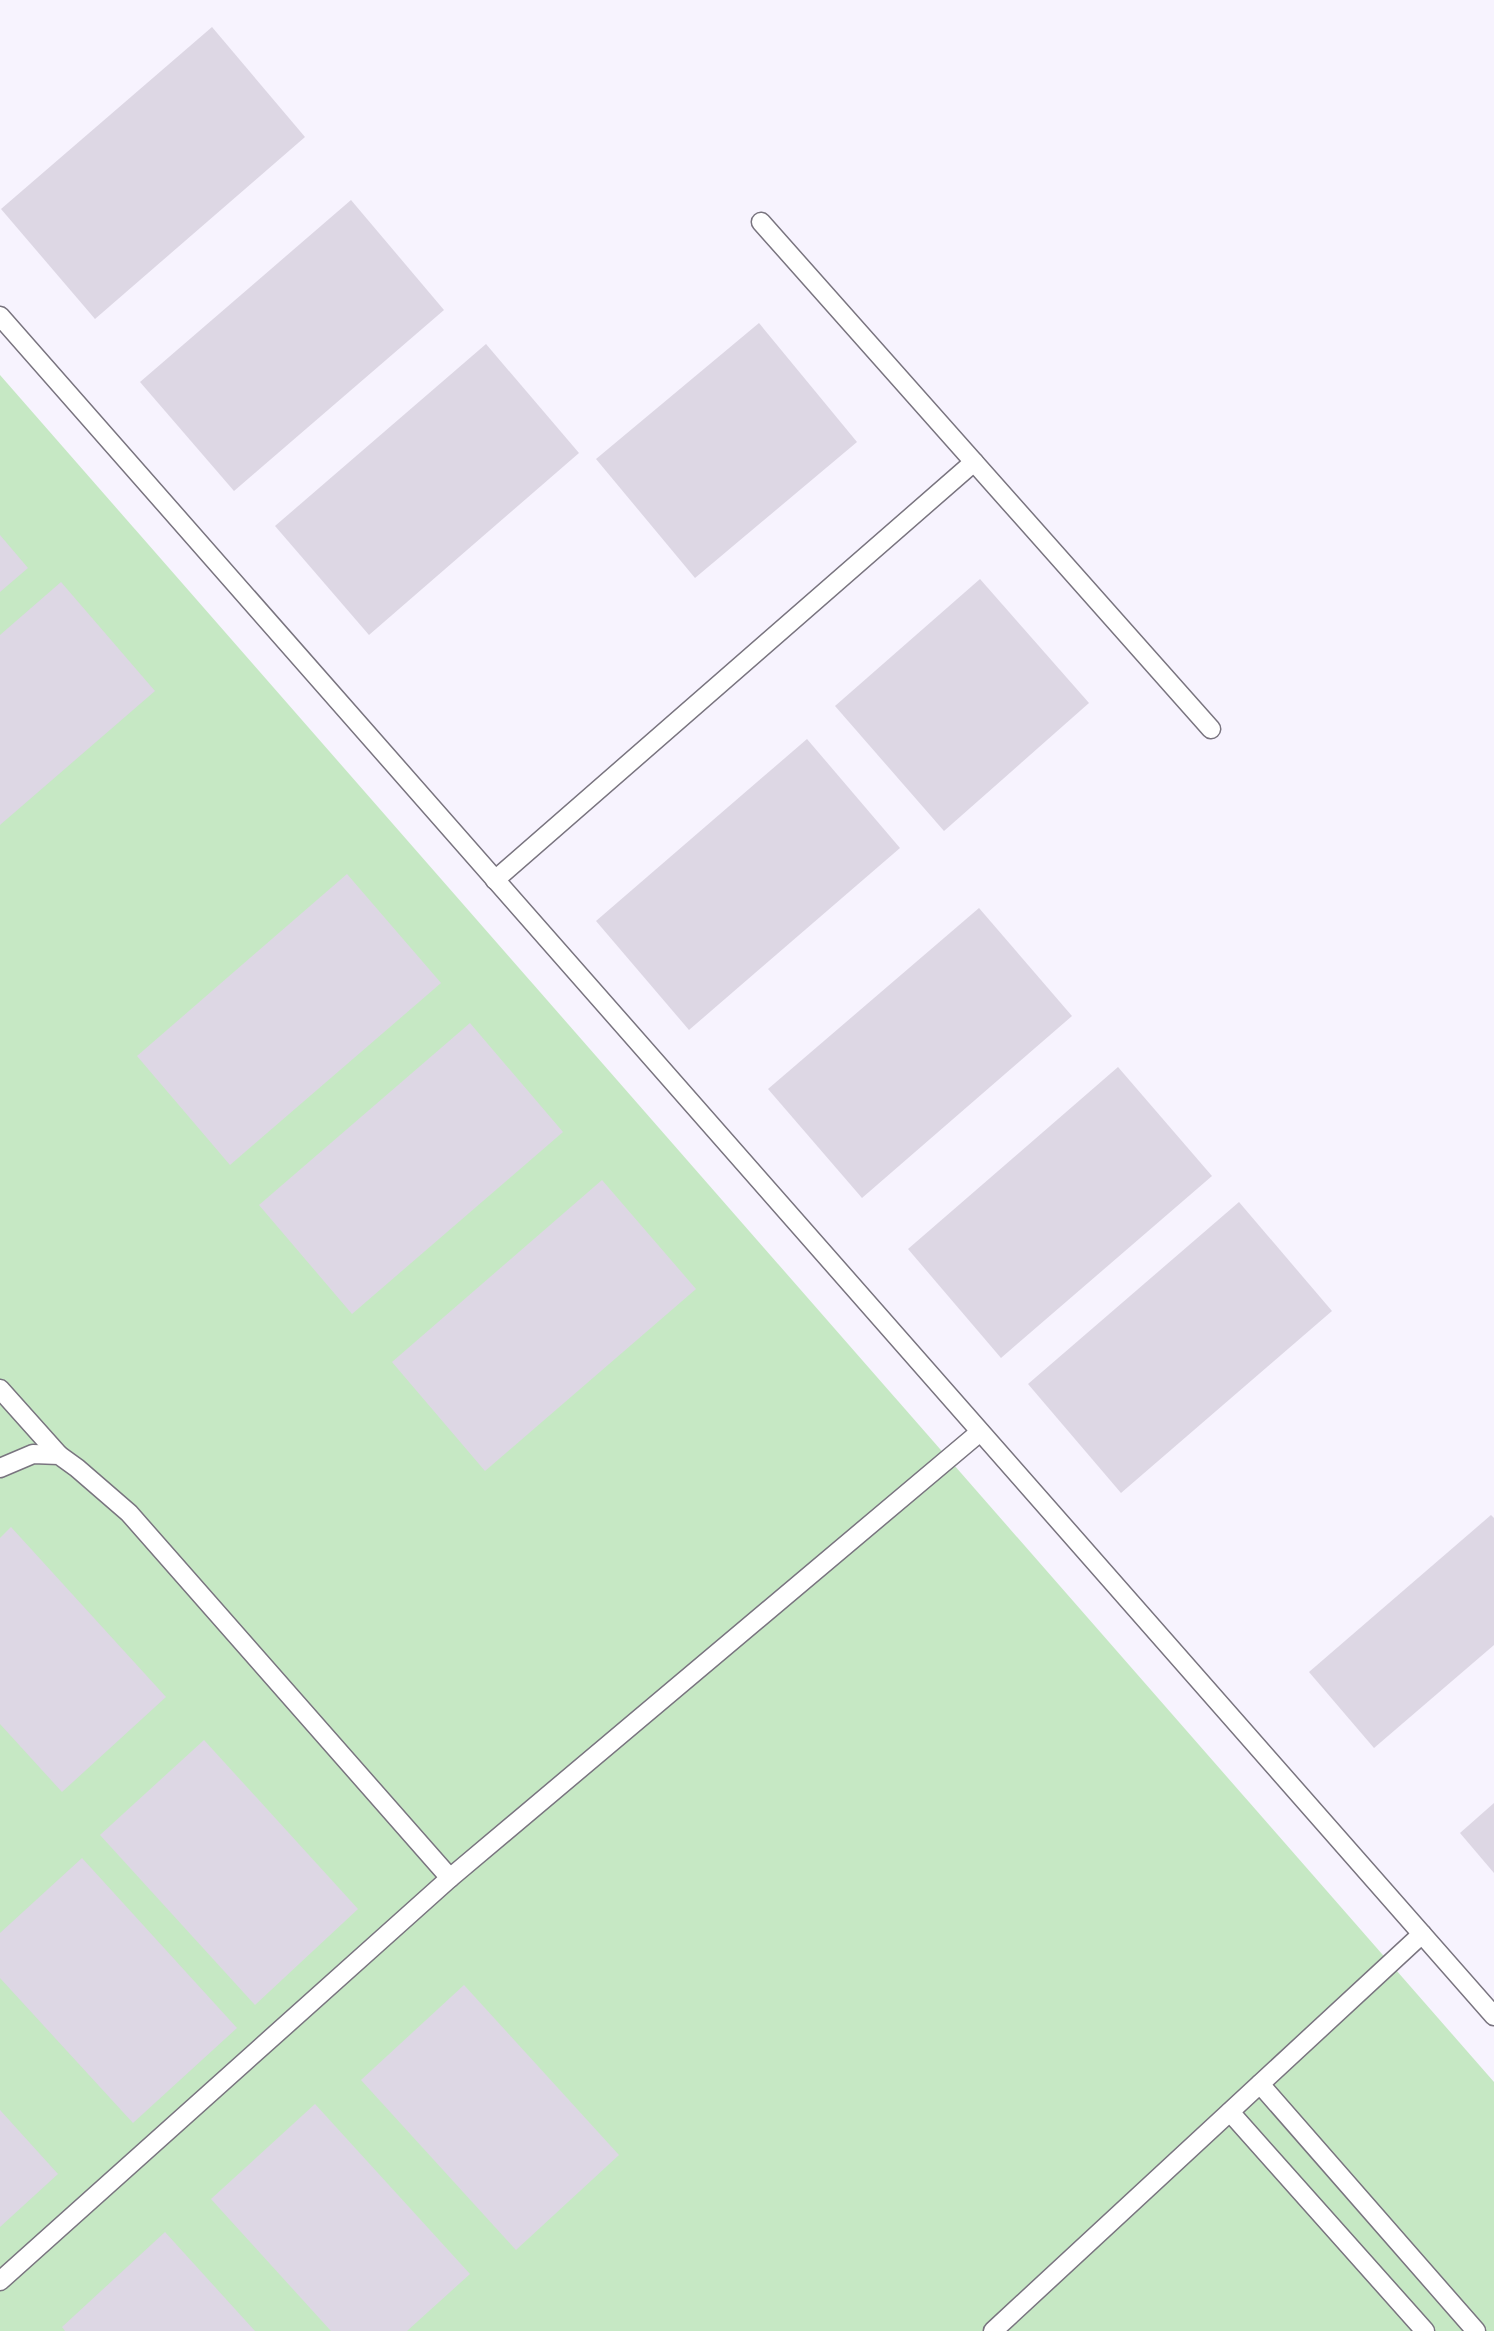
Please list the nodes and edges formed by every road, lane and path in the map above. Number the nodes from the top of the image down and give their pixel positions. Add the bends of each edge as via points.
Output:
1 (760, 222) dead end
2 (0, 316) edge
3 (974, 462) junction
4 (1211, 729) dead end
5 (495, 880) junction
6 (0, 1389) edge
7 (980, 1431) junction
8 (59, 1455) junction
9 (0, 1468) edge
10 (450, 1878) junction
11 (1422, 1934) junction
12 (1494, 2016) edge
13 (1260, 2084) junction
14 (1230, 2112) junction
15 (0, 2281) edge
16 (993, 2331) edge
17 (1425, 2331) edge
18 (1476, 2331) edge

1 - 3 lane
2 - 5 lane
3 - 4 lane
3 - 5 lane
5 - 7 lane
6 - 8 lane
7 - 10 lane
7 - 11 lane
8 - 9 lane via 33,1454
8 - 10 lane via 129,1513
10 - 15 lane
11 - 12 lane
11 - 13 lane
13 - 14 lane
13 - 18 lane
14 - 16 lane
14 - 17 lane

